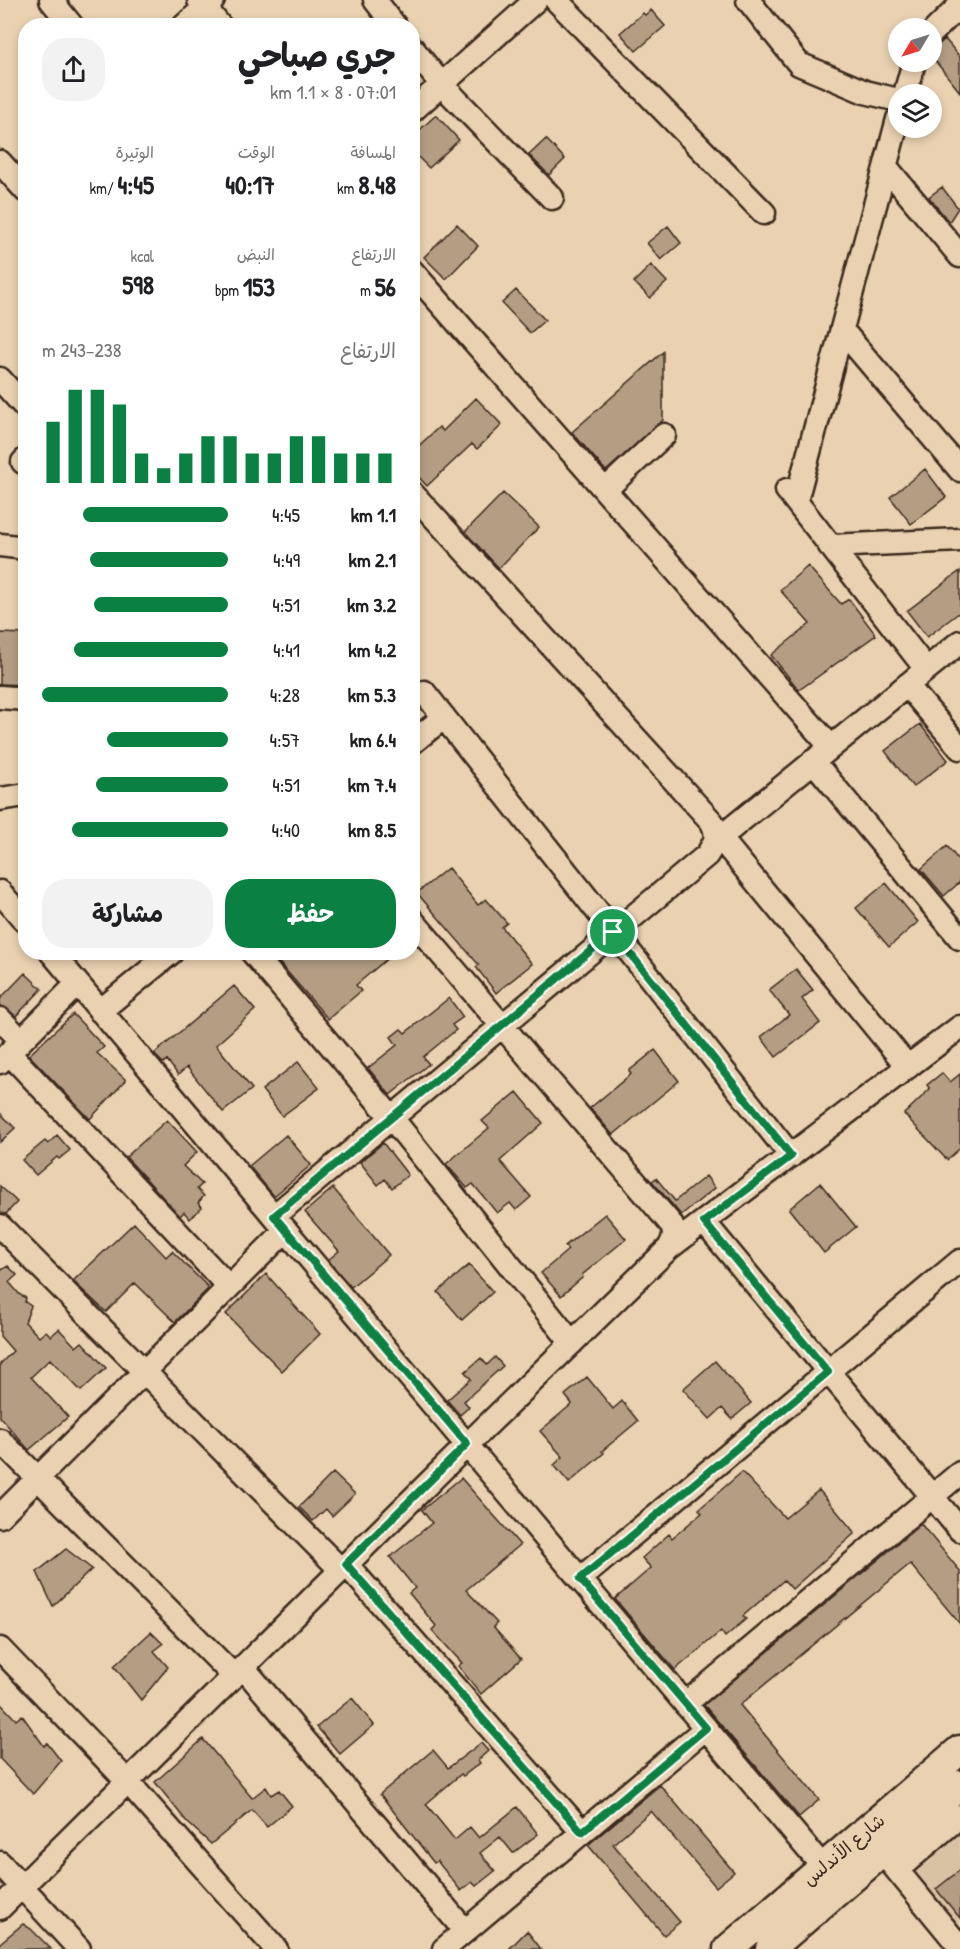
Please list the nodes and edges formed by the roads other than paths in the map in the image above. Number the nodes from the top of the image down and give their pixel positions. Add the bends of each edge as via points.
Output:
1 (51, 0) edge
2 (375, 0) edge
3 (536, 0) edge
4 (556, 0) edge
5 (748, 0) edge
6 (206, 2) edge
7 (960, 2) edge
8 (66, 18) edge
9 (191, 18) edge
10 (215, 18) edge
11 (389, 18) edge
12 (942, 22) edge
13 (420, 58) edge
14 (442, 85) junction
15 (888, 98) edge
16 (420, 104) edge
17 (893, 138) edge
18 (886, 167) junction
19 (552, 198) dead end
20 (764, 213) dead end
21 (960, 256) edge
22 (420, 280) edge
23 (842, 330) junction
24 (0, 378) edge
25 (18, 399) edge
26 (664, 435) dead end
27 (960, 470) edge
28 (605, 490) junction
29 (420, 502) edge
30 (960, 540) edge
31 (0, 545) edge
32 (830, 546) junction
33 (18, 547) edge
34 (960, 642) edge
35 (926, 669) junction
36 (908, 684) junction
37 (424, 692) dead end
38 (0, 697) edge
39 (18, 698) edge
40 (444, 717) junction
41 (420, 736) edge
42 (831, 747) junction
43 (960, 748) edge
44 (813, 761) junction
45 (18, 796) edge
46 (0, 799) edge
47 (718, 838) junction
48 (0, 892) edge
49 (18, 913) edge
50 (420, 929) edge
51 (613, 932) junction
52 (960, 938) edge
53 (58, 960) edge
54 (162, 960) edge
55 (259, 960) edge
56 (77, 984) junction
57 (100, 1011) junction
58 (0, 1019) edge
59 (501, 1025) junction
60 (960, 1027) edge
61 (10, 1052) edge
62 (908, 1067) junction
63 (391, 1117) junction
64 (791, 1156) junction
65 (704, 1222) junction
66 (280, 1223) junction
67 (0, 1226) edge
68 (669, 1248) junction
69 (960, 1261) edge
70 (229, 1287) junction
71 (572, 1343) junction
72 (144, 1372) junction
73 (828, 1372) junction
74 (0, 1440) edge
75 (467, 1444) junction
76 (960, 1473) edge
77 (37, 1479) junction
78 (932, 1496) junction
79 (0, 1516) edge
80 (960, 1530) edge
81 (344, 1567) junction
82 (580, 1579) junction
83 (0, 1649) edge
84 (239, 1671) junction
85 (685, 1704) junction
86 (706, 1728) junction
87 (960, 1750) edge
88 (128, 1782) junction
89 (960, 1785) edge
90 (960, 1816) edge
91 (582, 1832) junction
92 (889, 1861) junction
93 (0, 1863) edge
94 (823, 1868) junction
95 (22, 1886) junction
96 (0, 1908) edge
97 (465, 1931) junction
98 (960, 1947) edge
99 (79, 1949) edge
100 (276, 1949) edge
101 (444, 1949) edge
102 (728, 1949) edge
103 (770, 1949) edge

1 - 8 street
2 - 11 street
3 - 14 street
4 - 20 street
5 - 15 street via 799,64
6 - 9 street
6 - 10 street
7 - 12 street
13 - 14 street
14 - 16 street
14 - 19 street
17 - 18 street
18 - 21 street
18 - 23 street
22 - 28 street
23 - 27 street
23 - 32 street via 791,495
24 - 25 street
26 - 28 street
28 - 42 street
29 - 47 street via 712,822
30 - 32 street
31 - 33 street
32 - 35 street
34 - 35 street
35 - 36 street
36 - 42 street
36 - 43 street
37 - 40 street
38 - 39 street
40 - 41 street
40 - 51 street
42 - 44 street
44 - 47 street
44 - 52 street
45 - 46 street
47 - 51 street via 707,855
47 - 62 street
48 - 49 street
50 - 59 street
51 - 59 street
51 - 64 street
53 - 56 street
54 - 57 street
55 - 63 street
56 - 57 street
56 - 61 street
57 - 66 street
58 - 61 street
59 - 63 street
59 - 68 street via 671,1224 675,1232
60 - 62 street
61 - 70 street
62 - 64 street
63 - 66 street
63 - 71 street
64 - 65 street
65 - 68 street
65 - 73 street
66 - 70 street
66 - 75 street
67 - 72 street
68 - 71 street
69 - 73 street
70 - 72 street
71 - 75 street
72 - 77 street
72 - 81 street
73 - 78 street
73 - 82 street
74 - 77 street
75 - 81 street
75 - 82 street
76 - 78 street
77 - 79 street
77 - 84 street
78 - 80 street
78 - 85 street
81 - 84 street
81 - 91 street
82 - 85 street
83 - 88 street
84 - 88 street
84 - 97 street
85 - 86 street
86 - 91 street
86 - 94 street
87 - 94 main road, شارع الأندلس
88 - 95 street
88 - 100 street
89 - 92 main road, شارع الأندلس
90 - 92 street
91 - 97 street
92 - 98 street
92 - 103 main road, شارع الأندلس
93 - 95 street
94 - 102 main road, شارع الأندلس
95 - 96 street
95 - 99 street
97 - 101 street

